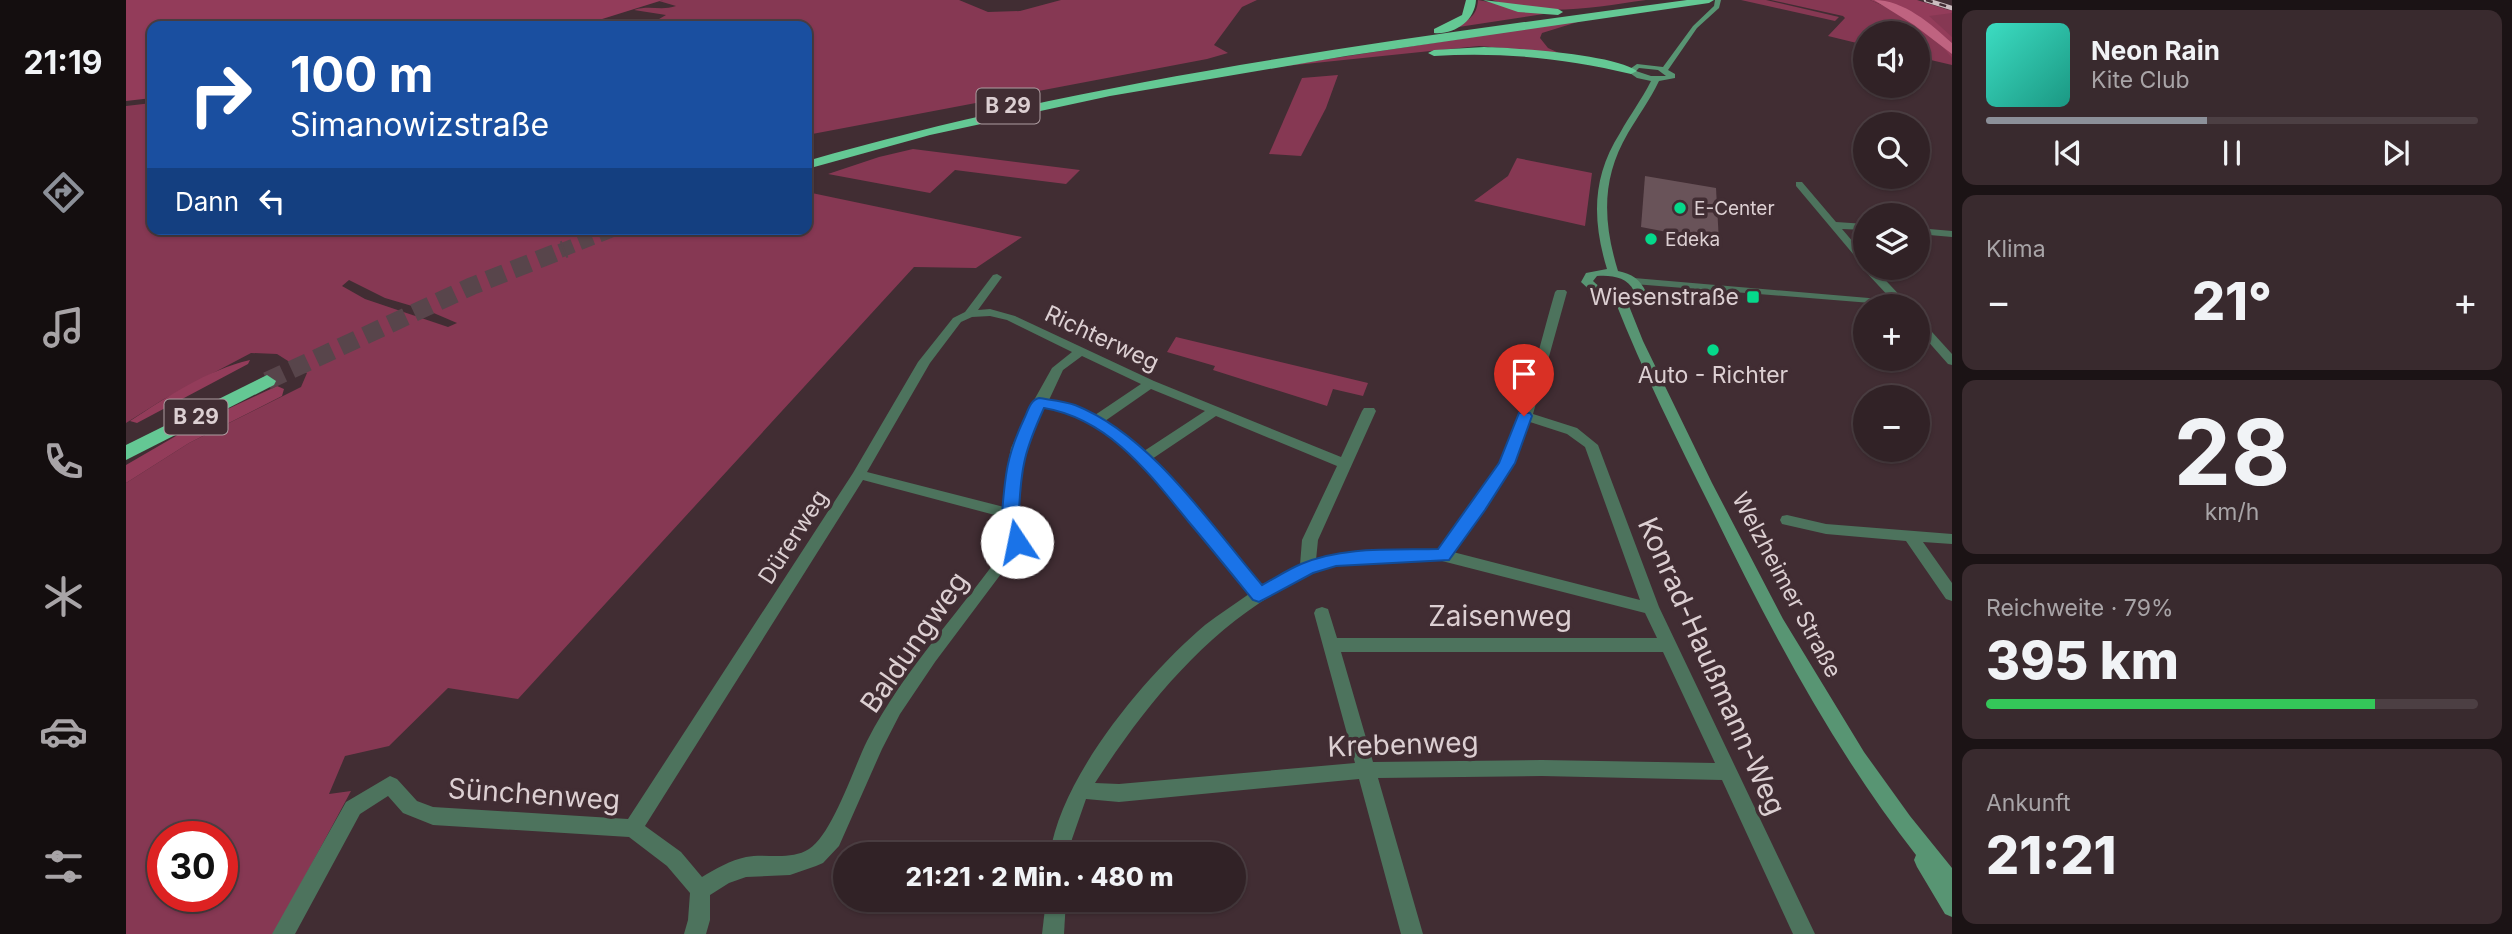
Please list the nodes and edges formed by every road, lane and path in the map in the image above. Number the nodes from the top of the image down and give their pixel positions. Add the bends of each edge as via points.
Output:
1 (1471, 0) edge
2 (1488, 0) edge
3 (1715, 1) edge
4 (1678, 2) edge
5 (1630, 10) junction
6 (1591, 11) junction
7 (1401, 40) junction
8 (1672, 56) junction
9 (1647, 66) junction
10 (1665, 69) junction
11 (1635, 71) junction
12 (1205, 75) junction
13 (1656, 79) junction
14 (1644, 99) junction
15 (812, 156) edge
16 (812, 164) edge
17 (1799, 184) dead end
18 (1833, 225) junction
19 (1853, 226) edge
20 (1930, 232) edge
21 (1952, 234) edge
22 (1853, 249) edge
23 (1608, 273) junction
24 (997, 277) dead end
25 (1880, 280) edge
26 (1637, 285) junction
27 (1561, 292) dead end
28 (1892, 294) edge
29 (1616, 297) junction
30 (1853, 301) edge
31 (970, 314) junction
32 (1930, 336) edge
33 (1081, 351) junction
34 (1952, 361) edge
35 (1150, 384) junction
36 (1039, 402) junction
37 (1214, 411) junction
38 (1369, 411) dead end
39 (1524, 416) junction
40 (1096, 421) junction
41 (126, 439) edge
42 (126, 453) edge
43 (1145, 457) junction
44 (1344, 464) junction
45 (859, 474) junction
46 (1011, 514) junction
47 (1787, 520) dead end
48 (1910, 535) junction
49 (1952, 538) edge
50 (1443, 555) junction
51 (1307, 569) junction
52 (1259, 595) junction
53 (1952, 595) edge
54 (1651, 607) junction
55 (1322, 613) dead end
56 (1331, 645) junction
57 (1669, 645) junction
58 (1366, 770) junction
59 (1729, 772) junction
60 (1080, 790) junction
61 (633, 828) junction
62 (1914, 840) junction
63 (1062, 842) edge
64 (1952, 884) edge
65 (699, 891) junction
66 (1952, 907) edge
67 (1055, 912) edge
68 (283, 934) edge
69 (695, 934) edge
70 (1053, 934) edge
71 (1412, 934) edge
72 (1804, 934) edge

1 - 7 highway via 1469,15 1462,22
2 - 6 highway via 1530,11
3 - 4 highway, B 29
3 - 8 main road via 1717,7
4 - 5 highway
4 - 5 highway, B 29
5 - 6 highway, B 29
5 - 11 highway via 1550,38 1556,47 1573,54
5 - 12 highway, B 29
6 - 7 highway, B 29
7 - 15 highway, B 29 via 1032,101
8 - 9 main road
8 - 10 main road
9 - 10 main road
9 - 11 main road
10 - 13 main road via 1670,77
11 - 12 highway via 1495,49
11 - 13 main road
11 - 14 main road via 1644,80
12 - 16 highway, B 29 via 1014,111
13 - 14 main road
14 - 23 main road via 1608,163 1599,210
17 - 18 street
18 - 19 street
18 - 22 street
20 - 21 street
23 - 26 main road
23 - 29 main road via 1590,275 1587,282
24 - 31 street, Dürerweg
25 - 28 street
26 - 29 main road via 1640,292 1634,297
26 - 30 street
27 - 39 street
29 - 62 main road, Welzheimer Straße via 1785,643
31 - 33 street, Richterweg via 990,312 1011,318
31 - 45 street, Dürerweg via 957,320 924,362
32 - 34 street
33 - 35 street, Richterweg
33 - 36 street, Baldungweg via 1058,368
35 - 37 street, Richterweg
35 - 40 street
36 - 40 street via 1069,408
36 - 46 street, Baldungweg via 1018,448
37 - 43 street
37 - 44 street, Richterweg
38 - 44 street
39 - 50 street via 1507,463
39 - 54 street, Konrad-Haußmann-Weg via 1572,431 1591,445
40 - 43 street
41 - 42 highway, B 29 via 261,378
43 - 52 street
44 - 51 street via 1310,540
45 - 46 street
45 - 61 street, Dürerweg
46 - 65 street, Baldungweg via 1020,523 1017,542 894,709 832,839 816,856 790,865 746,867
47 - 48 street via 1826,529
48 - 49 street
48 - 53 street
50 - 51 street via 1336,560
50 - 54 street
51 - 52 street
52 - 60 street via 1212,630 1169,672 1119,730
54 - 57 street, Konrad-Haußmann-Weg
55 - 56 street
56 - 57 street, Zaisenweg
56 - 58 street
57 - 59 street, Konrad-Haußmann-Weg
58 - 59 street, Krebenweg
58 - 60 street, Krebenweg via 1119,793
58 - 71 street
59 - 72 street, Konrad-Haußmann-Weg
60 - 63 street
61 - 65 street, Sünchenweg via 674,859
61 - 68 street, Sünchenweg via 433,816 410,807 390,785 352,808
62 - 64 main road, Welzheimer Straße
62 - 66 main road, Welzheimer Straße
65 - 69 street
67 - 70 street

